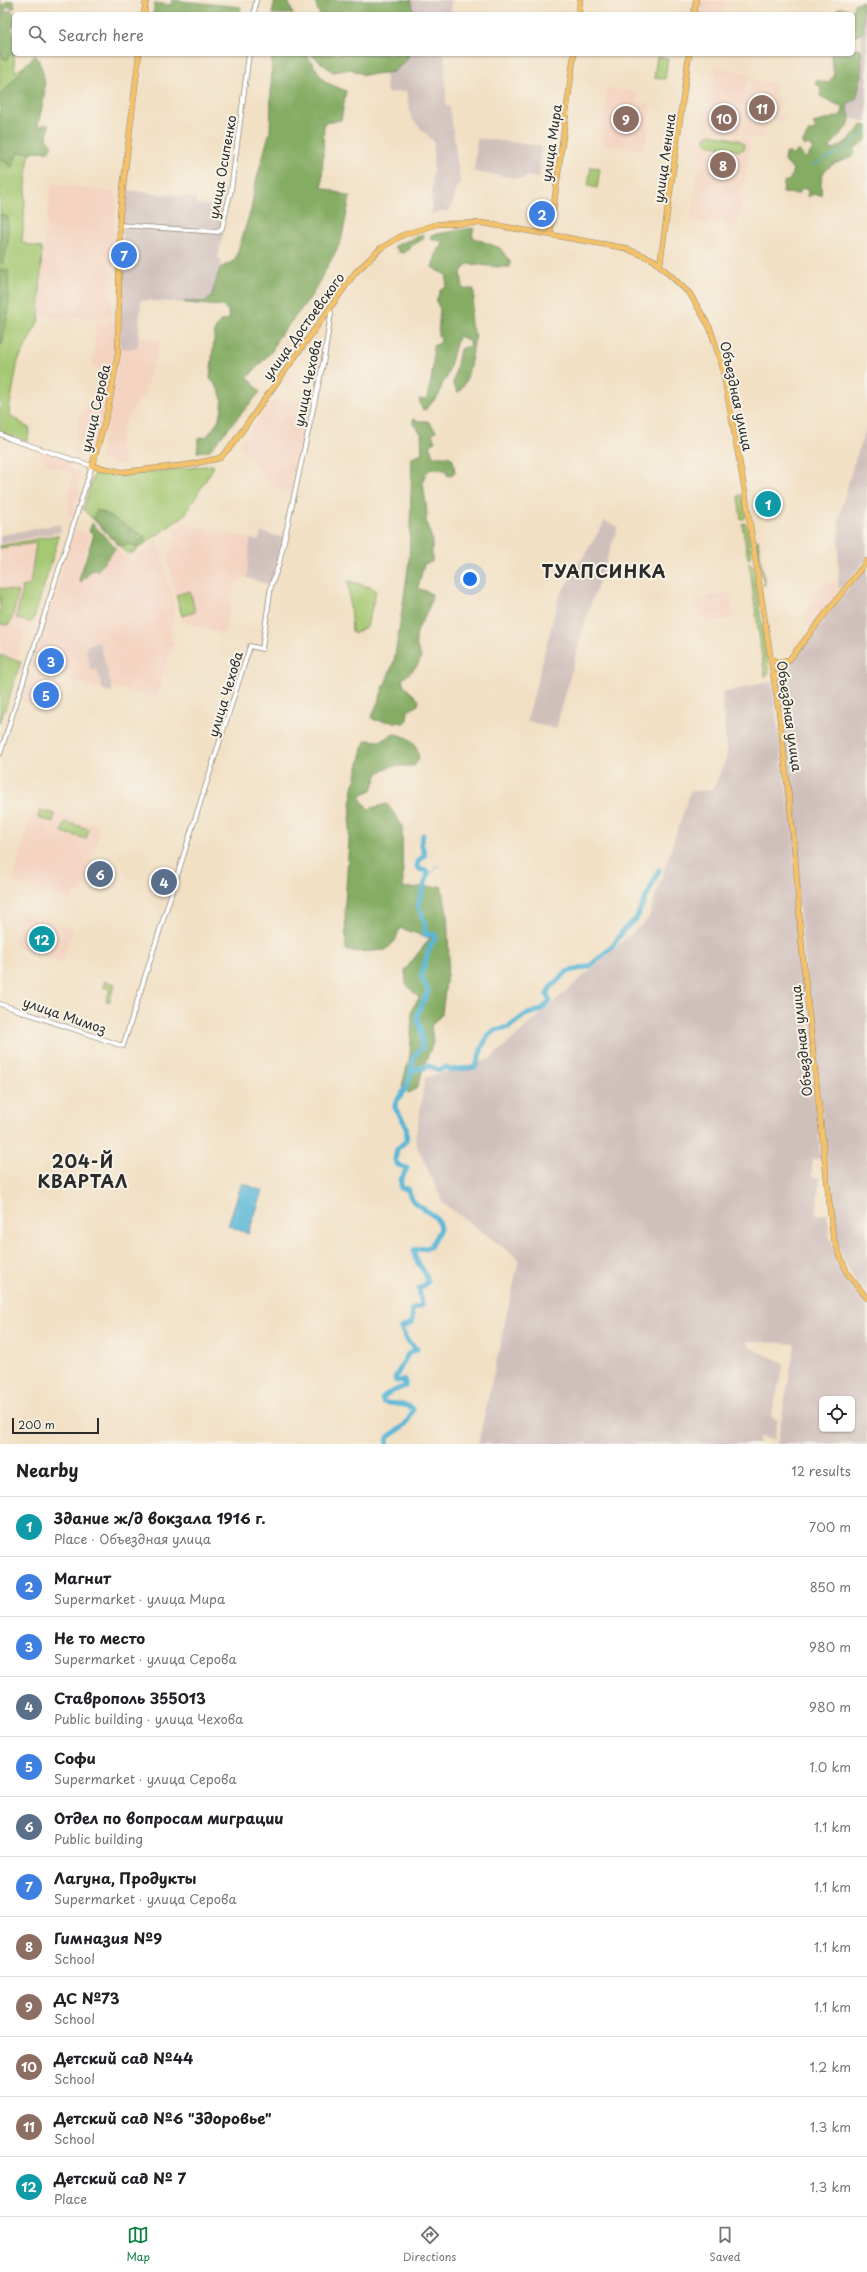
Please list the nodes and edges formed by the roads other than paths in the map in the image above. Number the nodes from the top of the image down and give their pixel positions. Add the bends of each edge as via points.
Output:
1 (146, 0) edge
2 (256, 0) edge
3 (580, 0) edge
4 (696, 0) edge
5 (144, 12) edge
6 (254, 12) edge
7 (578, 12) edge
8 (694, 12) edge
9 (139, 56) edge
10 (249, 56) edge
11 (574, 56) edge
12 (689, 56) edge
13 (119, 225) junction
14 (550, 234) junction
15 (660, 265) junction
16 (329, 309) junction
17 (0, 434) edge
18 (92, 466) junction
19 (867, 561) edge
20 (771, 658) junction
21 (788, 659) junction
22 (774, 679) junction
23 (0, 754) edge
24 (0, 1004) edge
25 (123, 1046) joint
26 (867, 1298) edge

1 - 5 main road
2 - 6 street
3 - 7 main road
4 - 8 main road
9 - 13 main road, улица Серова
10 - 13 street, улица Осипенко via 231,190 222,228 218,232
11 - 14 main road, улица Мира
12 - 15 main road, улица Ленина
13 - 18 main road, улица Серова via 118,349 108,410
14 - 15 main road, Объездная улица via 619,246 646,256
14 - 16 main road, улица Достоевского via 470,222 438,224 414,231 390,242 362,265
15 - 20 main road, Объездная улица via 682,285 696,303 718,348 745,492
16 - 18 main road, улица Достоевского via 220,458 132,472 114,472
16 - 25 street, улица Чехова via 331,313 324,359 279,564 271,586 262,649 250,646
17 - 18 street
18 - 23 street, улица Серова
19 - 21 main road
20 - 21 main road via 778,662
20 - 22 main road, Объездная улица
21 - 22 main road
22 - 26 main road, Объездная улица via 794,842 802,949 833,1237 847,1273
24 - 25 street, улица Мимоз

